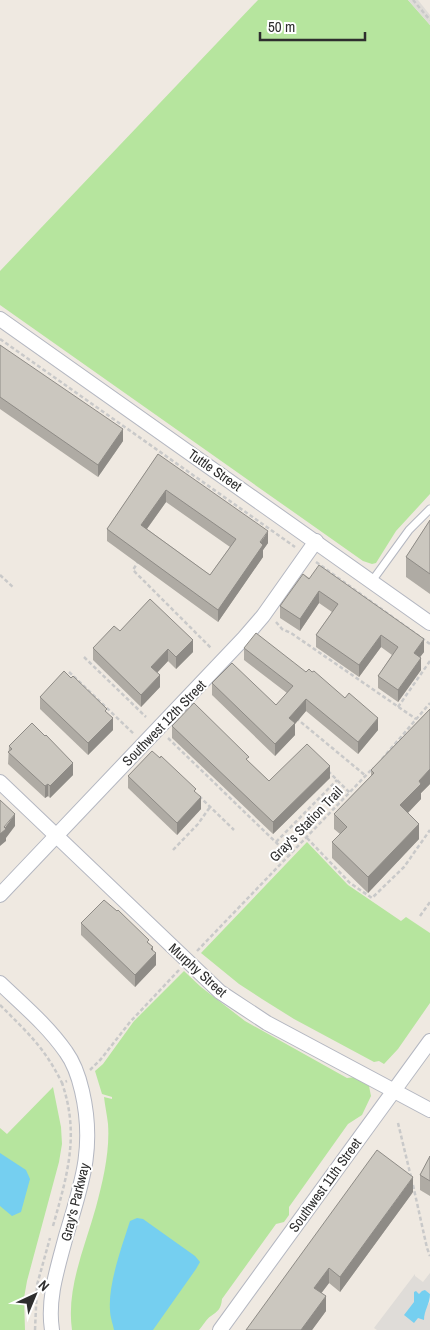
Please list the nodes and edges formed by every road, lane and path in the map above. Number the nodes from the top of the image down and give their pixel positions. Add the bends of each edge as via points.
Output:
1 (413, 0) edge
2 (430, 20) edge
3 (0, 318) edge
4 (0, 339) edge
5 (430, 509) edge
6 (316, 541) junction
7 (299, 550) dead end
8 (140, 559) edge
9 (314, 561) dead end
10 (0, 575) edge
11 (372, 580) junction
12 (14, 588) dead end
13 (275, 620) dead end
14 (430, 623) edge
15 (430, 644) edge
16 (212, 649) dead end
17 (84, 657) dead end
18 (430, 660) edge
19 (69, 672) dead end
20 (430, 703) edge
21 (398, 707) junction
22 (146, 717) dead end
23 (295, 717) edge
24 (416, 720) junction
25 (137, 737) dead end
26 (168, 738) dead end
27 (381, 760) edge
28 (323, 766) edge
29 (375, 767) edge
30 (366, 776) junction
31 (336, 780) junction
32 (0, 782) edge
33 (350, 793) junction
34 (196, 794) edge
35 (210, 807) junction
36 (234, 830) dead end
37 (430, 830) edge
38 (56, 835) junction
39 (307, 838) junction
40 (276, 842) junction
41 (173, 850) dead end
42 (290, 856) junction
43 (0, 895) edge
44 (430, 902) edge
45 (420, 916) dead end
46 (193, 956) dead end
47 (180, 968) dead end
48 (0, 983) edge
49 (0, 1005) edge
50 (430, 1041) edge
51 (88, 1072) dead end
52 (70, 1079) dead end
53 (62, 1083) junction
54 (394, 1090) junction
55 (430, 1110) edge
56 (398, 1123) dead end
57 (52, 1229) dead end
58 (50, 1236) dead end
59 (430, 1256) edge
60 (35, 1330) edge
61 (52, 1330) edge
62 (220, 1330) edge

1 - 2 path
3 - 6 street, Tuttle Street
4 - 7 path
5 - 11 lane via 400,541
6 - 11 street, Tuttle Street
6 - 38 street, Southwest 12th Street via 253,628
8 - 16 path via 133,570
9 - 15 path
10 - 12 path
11 - 14 street, Tuttle Street
13 - 21 path via 282,629
17 - 22 path
18 - 21 path
19 - 25 path
20 - 24 path
21 - 24 path
23 - 30 path
24 - 27 path
26 - 40 path
28 - 31 path
29 - 30 path, Gray's Station Trail
30 - 33 path, Gray's Station Trail
31 - 33 path
31 - 40 path
32 - 38 street, Murphy Street
33 - 39 path, Gray's Station Trail
34 - 35 path
35 - 36 path
35 - 41 path
37 - 39 path via 404,867 372,898 350,883
38 - 43 street, Southwest 12th Street
38 - 54 street, Murphy Street via 220,992 266,1023
39 - 42 path, Gray's Station Trail
40 - 42 path
42 - 46 path, Gray's Station Trail
44 - 45 path
47 - 51 path
48 - 61 street, Gray's Parkway via 46,1027 67,1054 80,1083 86,1108 88,1133 84,1176 57,1269 52,1296
49 - 53 path via 33,1037
50 - 54 street, Southwest 11th Street
52 - 53 path
53 - 57 path via 70,1116 71,1149 68,1174
54 - 55 street, Murphy Street
54 - 62 street, Southwest 11th Street
56 - 59 path
58 - 60 path via 37,1285

